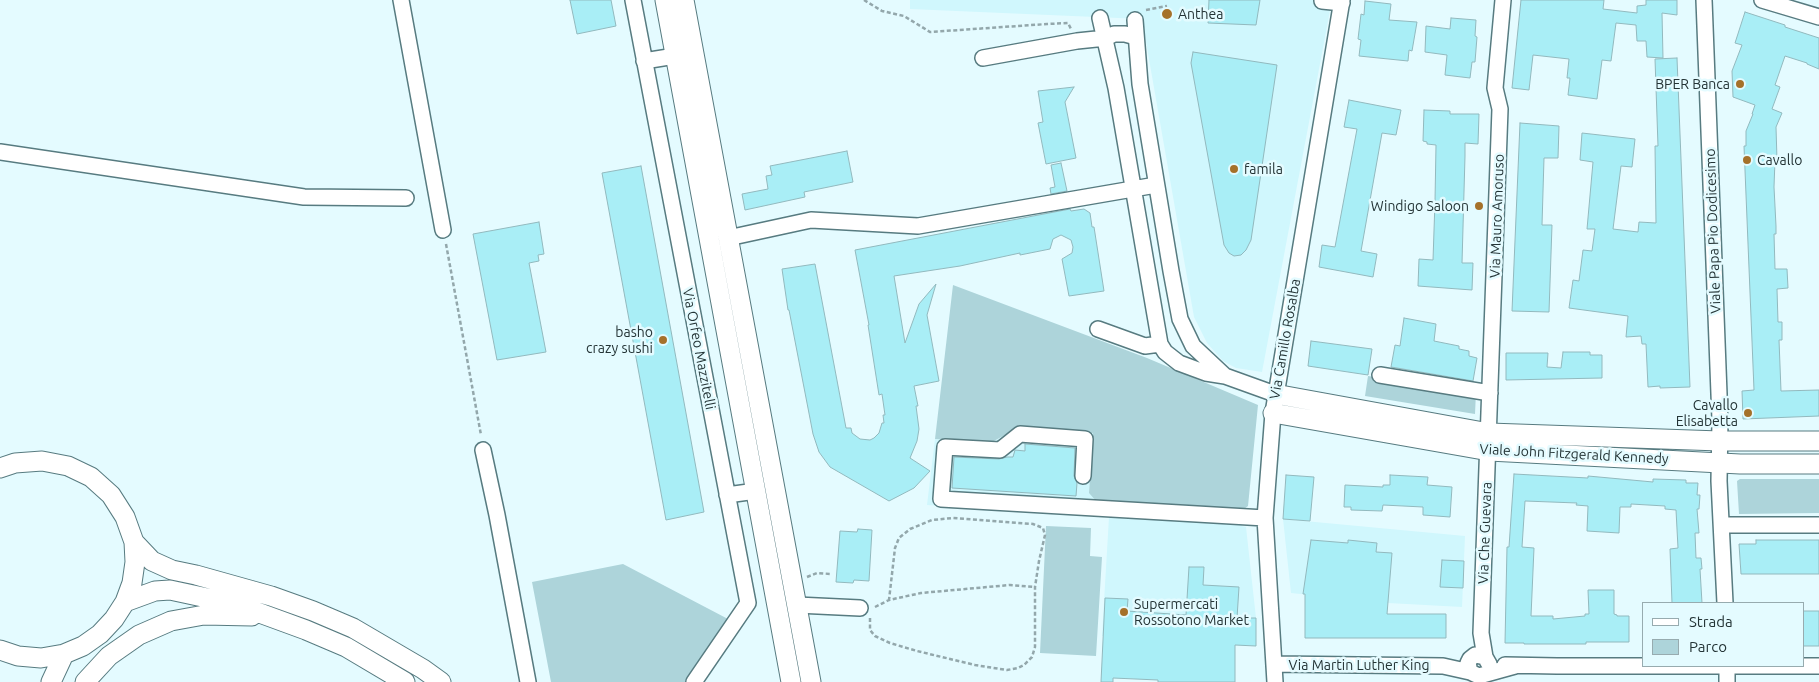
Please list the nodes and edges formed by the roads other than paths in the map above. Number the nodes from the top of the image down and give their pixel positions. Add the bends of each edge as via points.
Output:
1 (401, 0) edge
2 (633, 0) edge
3 (664, 0) edge
4 (684, 0) edge
5 (1503, 0) edge
6 (1704, 0) edge
7 (1762, 0) edge
8 (1322, 1) edge
9 (1342, 2) edge
10 (1139, 15) road end
11 (1100, 18) dead end
12 (1819, 18) edge
13 (1136, 37) junction
14 (1106, 38) junction
15 (675, 56) junction
16 (983, 58) dead end
17 (644, 62) junction
18 (1140, 84) junction
19 (1116, 88) junction
20 (0, 152) edge
21 (1156, 185) junction
22 (1133, 189) junction
23 (406, 198) dead end
24 (444, 230) road end
25 (728, 238) junction
26 (734, 267) junction
27 (715, 271) junction
28 (1171, 271) junction
29 (1148, 275) junction
30 (741, 304) junction
31 (722, 308) junction
32 (1098, 329) dead end
33 (1160, 344) junction
34 (1380, 375) dead end
35 (1224, 376) junction
36 (1490, 393) junction
37 (1276, 394) junction
38 (1273, 413) junction
39 (1720, 441) junction
40 (1819, 441) edge
41 (1489, 442) junction
42 (483, 450) road end
43 (5, 462) edge
44 (1719, 462) junction
45 (1819, 464) edge
46 (1083, 476) dead end
47 (756, 490) junction
48 (727, 495) junction
49 (1265, 518) junction
50 (1722, 525) junction
51 (1819, 525) edge
52 (134, 542) junction
53 (125, 602) junction
54 (1725, 602) edge
55 (797, 605) junction
56 (866, 608) road end
57 (264, 616) junction
58 (0, 650) edge
59 (64, 654) junction
60 (1274, 664) junction
61 (1642, 666) edge
62 (1804, 666) edge
63 (1819, 666) edge
64 (1726, 667) edge
65 (1479, 669) edge
66 (51, 682) edge
67 (84, 682) edge
68 (406, 682) edge
69 (441, 682) edge
70 (528, 682) edge
71 (694, 682) edge
72 (791, 682) edge
73 (811, 682) edge
74 (1275, 682) edge
75 (1727, 682) edge

1 - 24 street
2 - 17 street, Via Orfeo Mazzitelli
3 - 15 main road
4 - 25 main road
5 - 36 street, Via Mauro Amoruso via 1495,88 1500,109
6 - 39 street, Viale Papa Pio Dodicesimo
7 - 12 street
8 - 9 street
9 - 37 street, Via Camillo Rosalba
10 - 13 street
11 - 14 street
13 - 14 street via 1114,34
13 - 18 street
14 - 16 street
14 - 19 street
15 - 17 street
15 - 27 main road
17 - 48 street, Via Orfeo Mazzitelli
18 - 19 street via 1122,84
18 - 21 street
19 - 22 street
20 - 23 street via 304,197
21 - 22 street
21 - 28 street
22 - 25 street via 918,226 811,220
22 - 29 street
25 - 26 main road
26 - 27 main road
26 - 30 main road
27 - 31 main road
28 - 29 street
28 - 35 street via 1180,319 1193,346
29 - 33 street
30 - 31 main road via 727,304
30 - 55 main road
31 - 47 main road
32 - 33 street via 1145,346
33 - 35 street via 1179,363
34 - 36 street
35 - 37 street
36 - 41 street, Via Mauro Amoruso
37 - 38 street, Via Camillo Rosalba
37 - 41 main road, Viale John Fitzgerald Kennedy
38 - 41 main road, Viale John Fitzgerald Kennedy
38 - 49 street, Via Camillo Rosalba
39 - 40 main road, Viale John Fitzgerald Kennedy
39 - 41 main road, Viale John Fitzgerald Kennedy
39 - 44 street, Viale Papa Pio Dodicesimo
41 - 44 main road, Viale John Fitzgerald Kennedy
41 - 65 street, Via Che Guevara
42 - 70 street
43 - 52 main road via 42,461 68,466 91,477 111,495 126,517
44 - 45 main road, Viale John Fitzgerald Kennedy
44 - 50 street, Viale Papa Pio Dodicesimo
46 - 49 street via 1085,438 1020,434 1000,450 945,447 941,499
47 - 48 street
47 - 72 main road
48 - 71 street, Via Orfeo Mazzitelli via 748,604
49 - 60 street, Via Camillo Rosalba
50 - 51 street
50 - 54 street, Viale Papa Pio Dodicesimo
52 - 53 main road via 132,583
52 - 69 main road via 152,561 172,570 314,610 353,628
53 - 57 main road via 155,591 170,590 235,604
53 - 59 main road via 100,634
55 - 56 street
55 - 73 main road
57 - 67 main road via 204,615 171,621 139,634 109,656
57 - 68 main road via 346,647
58 - 59 main road via 41,658
59 - 66 main road
60 - 65 street, Via Martin Luther King
60 - 74 street, Via Camillo Rosalba
61 - 65 street, Via Martin Luther King
62 - 63 street
64 - 75 street

